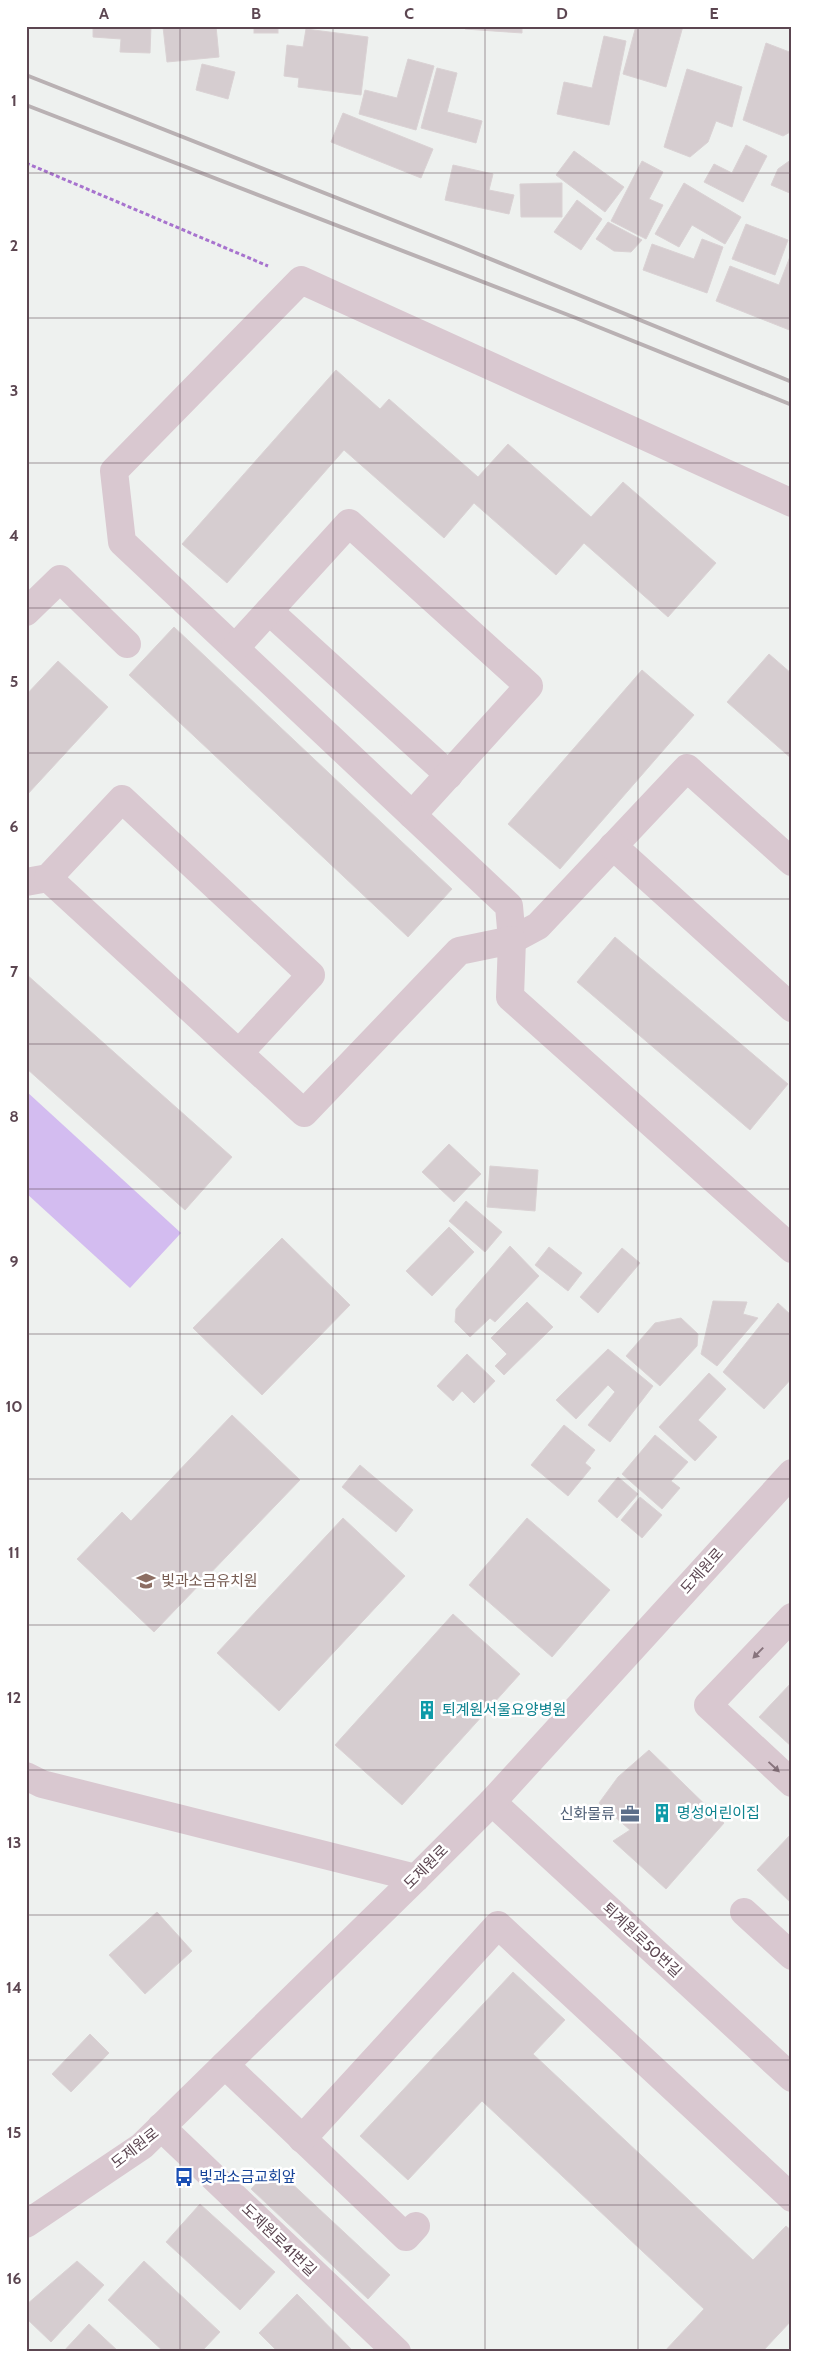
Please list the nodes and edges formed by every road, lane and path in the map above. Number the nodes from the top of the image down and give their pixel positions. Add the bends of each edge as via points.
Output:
1 (26, 164) edge
2 (301, 280) junction
3 (792, 503) edge
4 (269, 611) junction
5 (26, 612) edge
6 (127, 644) dead end
7 (235, 648) junction
8 (449, 775) junction
9 (412, 815) junction
10 (613, 846) junction
11 (792, 862) edge
12 (37, 880) edge
13 (512, 940) junction
14 (792, 1008) edge
15 (238, 1053) junction
16 (792, 1249) edge
17 (792, 1474) edge
18 (792, 1617) edge
19 (26, 1776) edge
20 (792, 1783) edge
21 (492, 1802) junction
22 (416, 1878) junction
23 (744, 1912) dead end
24 (792, 1956) edge
25 (225, 2065) junction
26 (792, 2078) edge
27 (161, 2127) junction
28 (302, 2139) junction
29 (791, 2197) edge
30 (26, 2224) edge
31 (416, 2226) dead end
32 (397, 2352) edge

1 - 2 path
2 - 3 street
2 - 7 street via 114,471 122,542
4 - 7 street
4 - 8 street
4 - 8 street via 348,523 529,686
5 - 6 street via 60,579
7 - 9 street
8 - 9 street
9 - 13 street via 509,906
10 - 11 street via 687,768
10 - 13 street via 538,926
10 - 14 street
12 - 15 street
12 - 15 street via 122,799 311,975
13 - 15 street via 459,951 304,1113
13 - 16 street via 510,997
17 - 21 street, 도제원로
18 -> 20 street via 708,1704
19 - 22 street via 42,1784
21 - 22 street, 도제원로
21 - 26 street, 퇴계원로50번길
22 - 25 street, 도제원로
23 - 24 street
25 - 27 street, 도제원로
25 - 28 street
27 - 30 street, 도제원로 via 142,2146
27 - 32 street, 도제원로41번길
28 - 29 street via 498,1924
28 - 31 street via 406,2237

